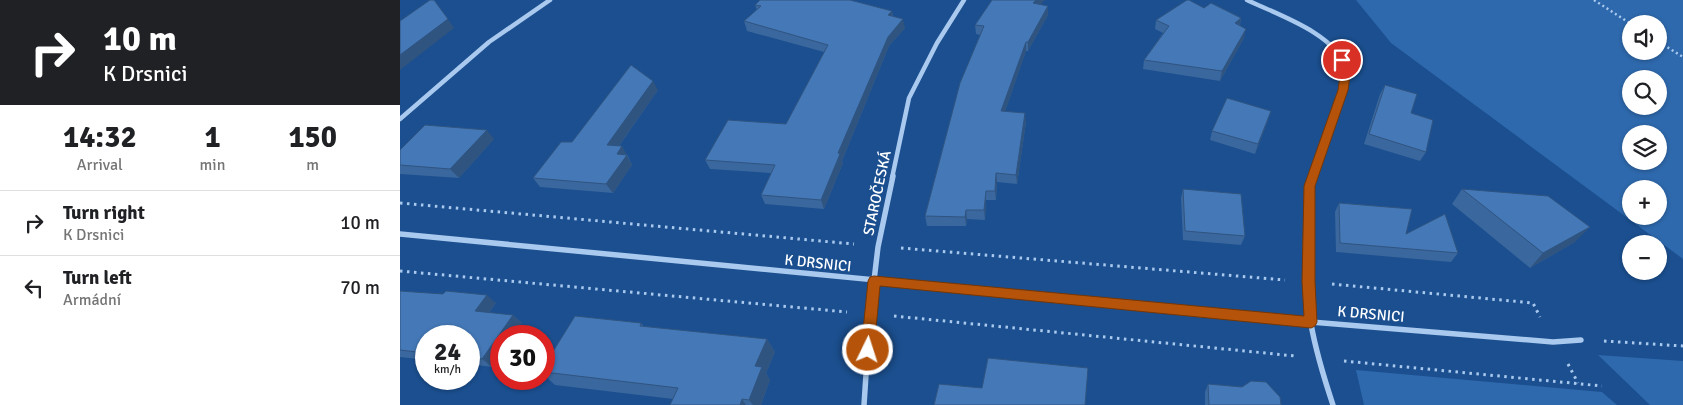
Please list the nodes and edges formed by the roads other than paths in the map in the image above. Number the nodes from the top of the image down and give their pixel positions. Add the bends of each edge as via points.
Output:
1 (550, 0) edge
2 (961, 0) edge
3 (1247, 0) edge
4 (400, 120) edge
5 (400, 234) edge
6 (874, 281) junction
7 (1311, 322) junction
8 (1581, 340) road end
9 (864, 405) edge
10 (1333, 405) edge

1 - 4 street via 489,42
2 - 6 street, STAROČESKÁ via 909,98
3 - 7 street via 1313,32 1337,51 1346,69 1343,90 1310,186
5 - 6 street, K DRSNICI
6 - 7 street, K DRSNICI
6 - 9 street, STAROČESKÁ
7 - 8 street, K DRSNICI via 1553,342
7 - 10 street

